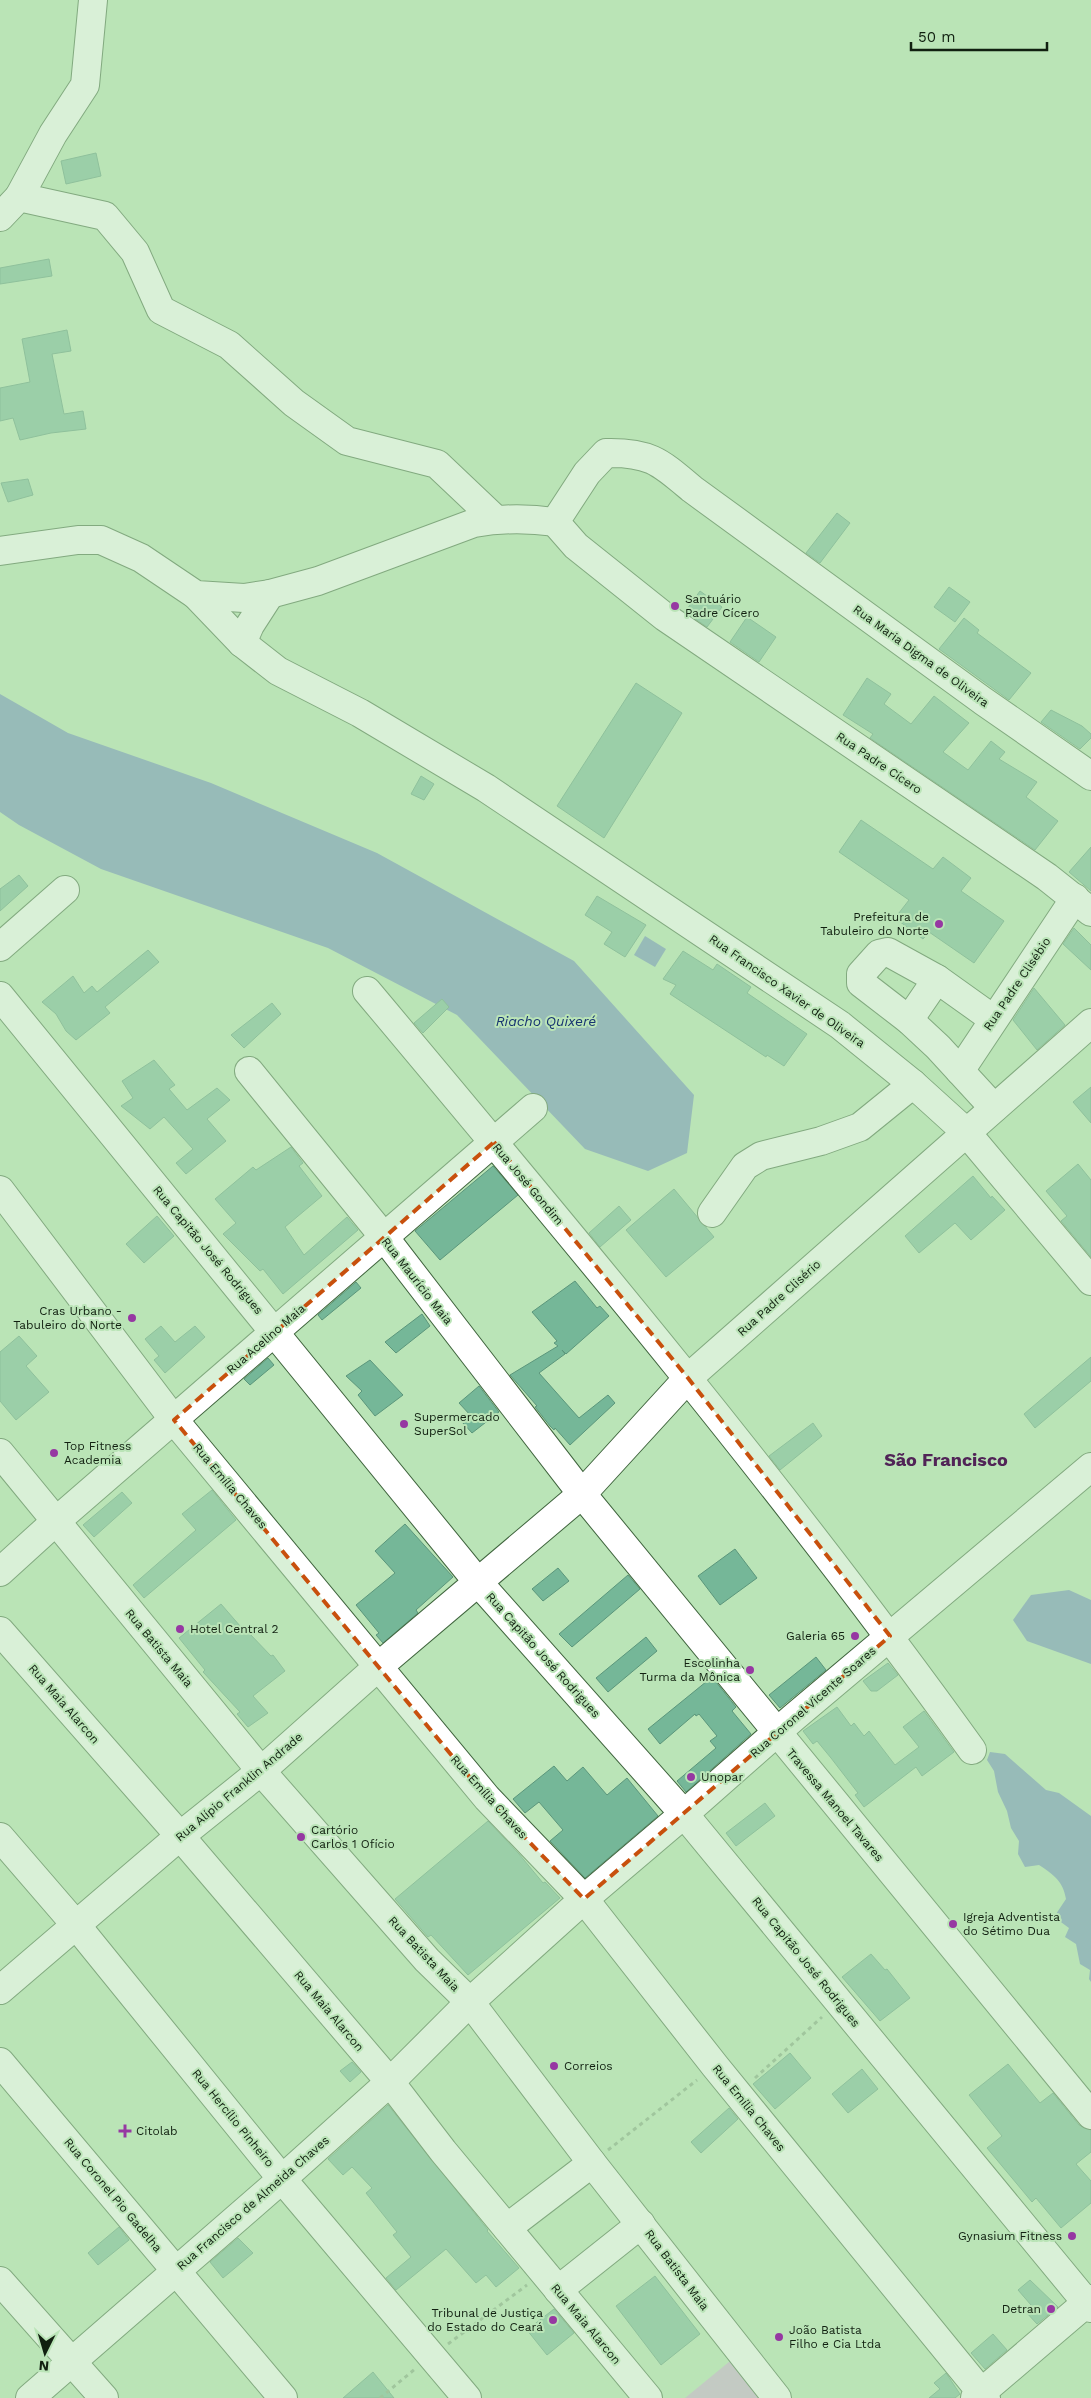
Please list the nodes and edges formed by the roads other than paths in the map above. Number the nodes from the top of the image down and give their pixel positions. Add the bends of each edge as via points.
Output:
1 (93, 0) edge
2 (19, 197) junction
3 (0, 217) edge
4 (495, 519) junction
5 (555, 522) junction
6 (0, 551) edge
7 (270, 594) junction
8 (196, 595) junction
9 (242, 643) junction
10 (1091, 776) edge
11 (65, 890) dead end
12 (1083, 905) edge
13 (0, 947) edge
14 (937, 980) junction
15 (367, 991) dead end
16 (0, 996) edge
17 (993, 1019) junction
18 (909, 1020) junction
19 (1091, 1023) edge
20 (248, 1071) dead end
21 (960, 1071) junction
22 (913, 1084) junction
23 (533, 1108) dead end
24 (994, 1108) junction
25 (966, 1132) junction
26 (494, 1142) junction
27 (0, 1190) edge
28 (712, 1213) dead end
29 (384, 1238) junction
30 (1091, 1281) edge
31 (275, 1331) junction
32 (688, 1378) junction
33 (174, 1420) junction
34 (0, 1453) edge
35 (1091, 1466) edge
36 (582, 1494) junction
37 (55, 1522) junction
38 (0, 1572) edge
39 (477, 1581) junction
40 (0, 1631) edge
41 (890, 1636) junction
42 (379, 1666) junction
43 (776, 1733) junction
44 (972, 1750) dead end
45 (261, 1771) junction
46 (684, 1814) junction
47 (180, 1836) junction
48 (0, 1837) edge
49 (584, 1898) junction
50 (76, 1925) junction
51 (0, 1990) edge
52 (470, 2002) junction
53 (0, 2062) edge
54 (390, 2082) junction
55 (1091, 2115) edge
56 (592, 2163) junction
57 (282, 2179) junction
58 (641, 2224) junction
59 (507, 2228) junction
60 (176, 2269) junction
61 (0, 2280) edge
62 (551, 2281) junction
63 (1090, 2303) edge
64 (71, 2360) junction
65 (981, 2396) edge
66 (30, 2398) edge
67 (104, 2398) edge
68 (283, 2398) edge
69 (467, 2398) edge
70 (648, 2398) edge
71 (777, 2398) edge

1 - 2 street via 85,84
2 - 3 street
2 - 4 street via 105,216 135,252 161,310 229,345 294,403 346,441 437,464
4 - 5 street
4 - 7 street via 474,523 318,581
5 - 10 street, Rua Maria Digma de Oliveira via 587,472 606,454 643,455 654,460 983,701
5 - 12 street, Rua Padre Cícero via 576,546 665,617 1047,877
6 - 8 street, Rua Francisco Xavier de Oliveira via 78,540 102,540 141,558
7 - 8 street via 244,598
7 - 9 street
8 - 9 street, Rua Francisco Xavier de Oliveira
9 - 22 street, Rua Francisco Xavier de Oliveira via 278,670 360,713 486,788 840,1025
11 - 13 street
12 - 17 street, Rua Padre Clisébio
14 - 17 street
14 - 18 street
14 - 18 street via 888,952 879,954 861,974 861,983
15 - 26 street, Rua José Gondim
16 - 31 street, Rua Capitão José Rodrigues
17 - 21 street, Rua Padre Clisébio
18 - 21 street
19 - 24 street, Rua Padre Clisério
20 - 29 street, Rua Maurício Maia
21 - 24 street
22 - 25 street, Rua Francisco Xavier de Oliveira
22 - 28 street via 860,1126 821,1141 761,1156 744,1166
23 - 26 street, Rua Acelino Maia
24 - 25 street, Rua Padre Clisério
25 - 30 street, Rua Francisco Xavier de Oliveira
25 - 32 street, Rua Padre Clisério
26 - 29 street, Rua Acelino Maia
26 - 32 street, Rua José Gondim
27 - 33 street, Rua Emília Chaves
29 - 31 street, Rua Acelino Maia
29 - 36 street, Rua Maurício Maia
31 - 33 street, Rua Acelino Maia
31 - 39 street, Rua Capitão José Rodrigues
32 - 36 street, Rua Padre Clisério
32 - 41 street, Rua José Gondim
33 - 37 street, Rua Acelino Maia
33 - 42 street, Rua Emília Chaves
34 - 37 street, Rua Batista Maia
35 - 41 street, Rua Coronel Vicente Soares
36 - 39 street, Rua Padre Clisério
36 - 43 street, Travessa Manoel Tavares
37 - 38 street, Rua Acelino Maia
37 - 45 street, Rua Batista Maia
39 - 42 street, Rua Alípio Franklin Andrade
39 - 46 street, Rua Capitão José Rodrigues
40 - 47 street, Rua Maia Alarcon
41 - 43 street, Rua Coronel Vicente Soares
41 - 44 street, Rua José Gondim
42 - 45 street, Rua Alípio Franklin Andrade
42 - 49 street, Rua Emília Chaves via 487,1798
43 - 46 street, Rua Coronel Vicente Soares
43 - 55 street, Travessa Manoel Tavares
45 - 47 street, Rua Alípio Franklin Andrade
45 - 52 street, Rua Batista Maia via 427,1960
46 - 49 street, Rua Coronel Vicente Soares
46 - 63 street, Rua Capitão José Rodrigues
47 - 50 street, Rua Alípio Franklin Andrade
47 - 54 street, Rua Maia Alarcon
48 - 50 street, Rua Hercílio Pinheiro
49 - 52 street, Rua Coronel Vicente Soares
49 - 65 street, Rua Emília Chaves
50 - 51 street, Rua Alípio Franklin Andrade
50 - 57 street, Rua Hercílio Pinheiro
52 - 54 street, Rua Francisco de Almeida Chaves
52 - 56 street, Rua Batista Maia
53 - 60 street, Rua Coronel Pio Gadelha
54 - 57 street, Rua Francisco de Almeida Chaves
54 - 59 street, Rua Maia Alarcon
56 - 58 street, Rua Batista Maia
56 - 59 street
57 - 60 street, Rua Francisco de Almeida Chaves
57 - 69 street, Rua Hercílio Pinheiro
58 - 62 street
58 - 71 street, Rua Batista Maia
59 - 62 street, Rua Maia Alarcon
60 - 64 street, Rua Francisco de Almeida Chaves
60 - 68 street, Rua Coronel Pio Gadelha
61 - 64 street
62 - 70 street, Rua Maia Alarcon
63 - 65 street
64 - 66 street, Rua Francisco de Almeida Chaves
64 - 67 street

